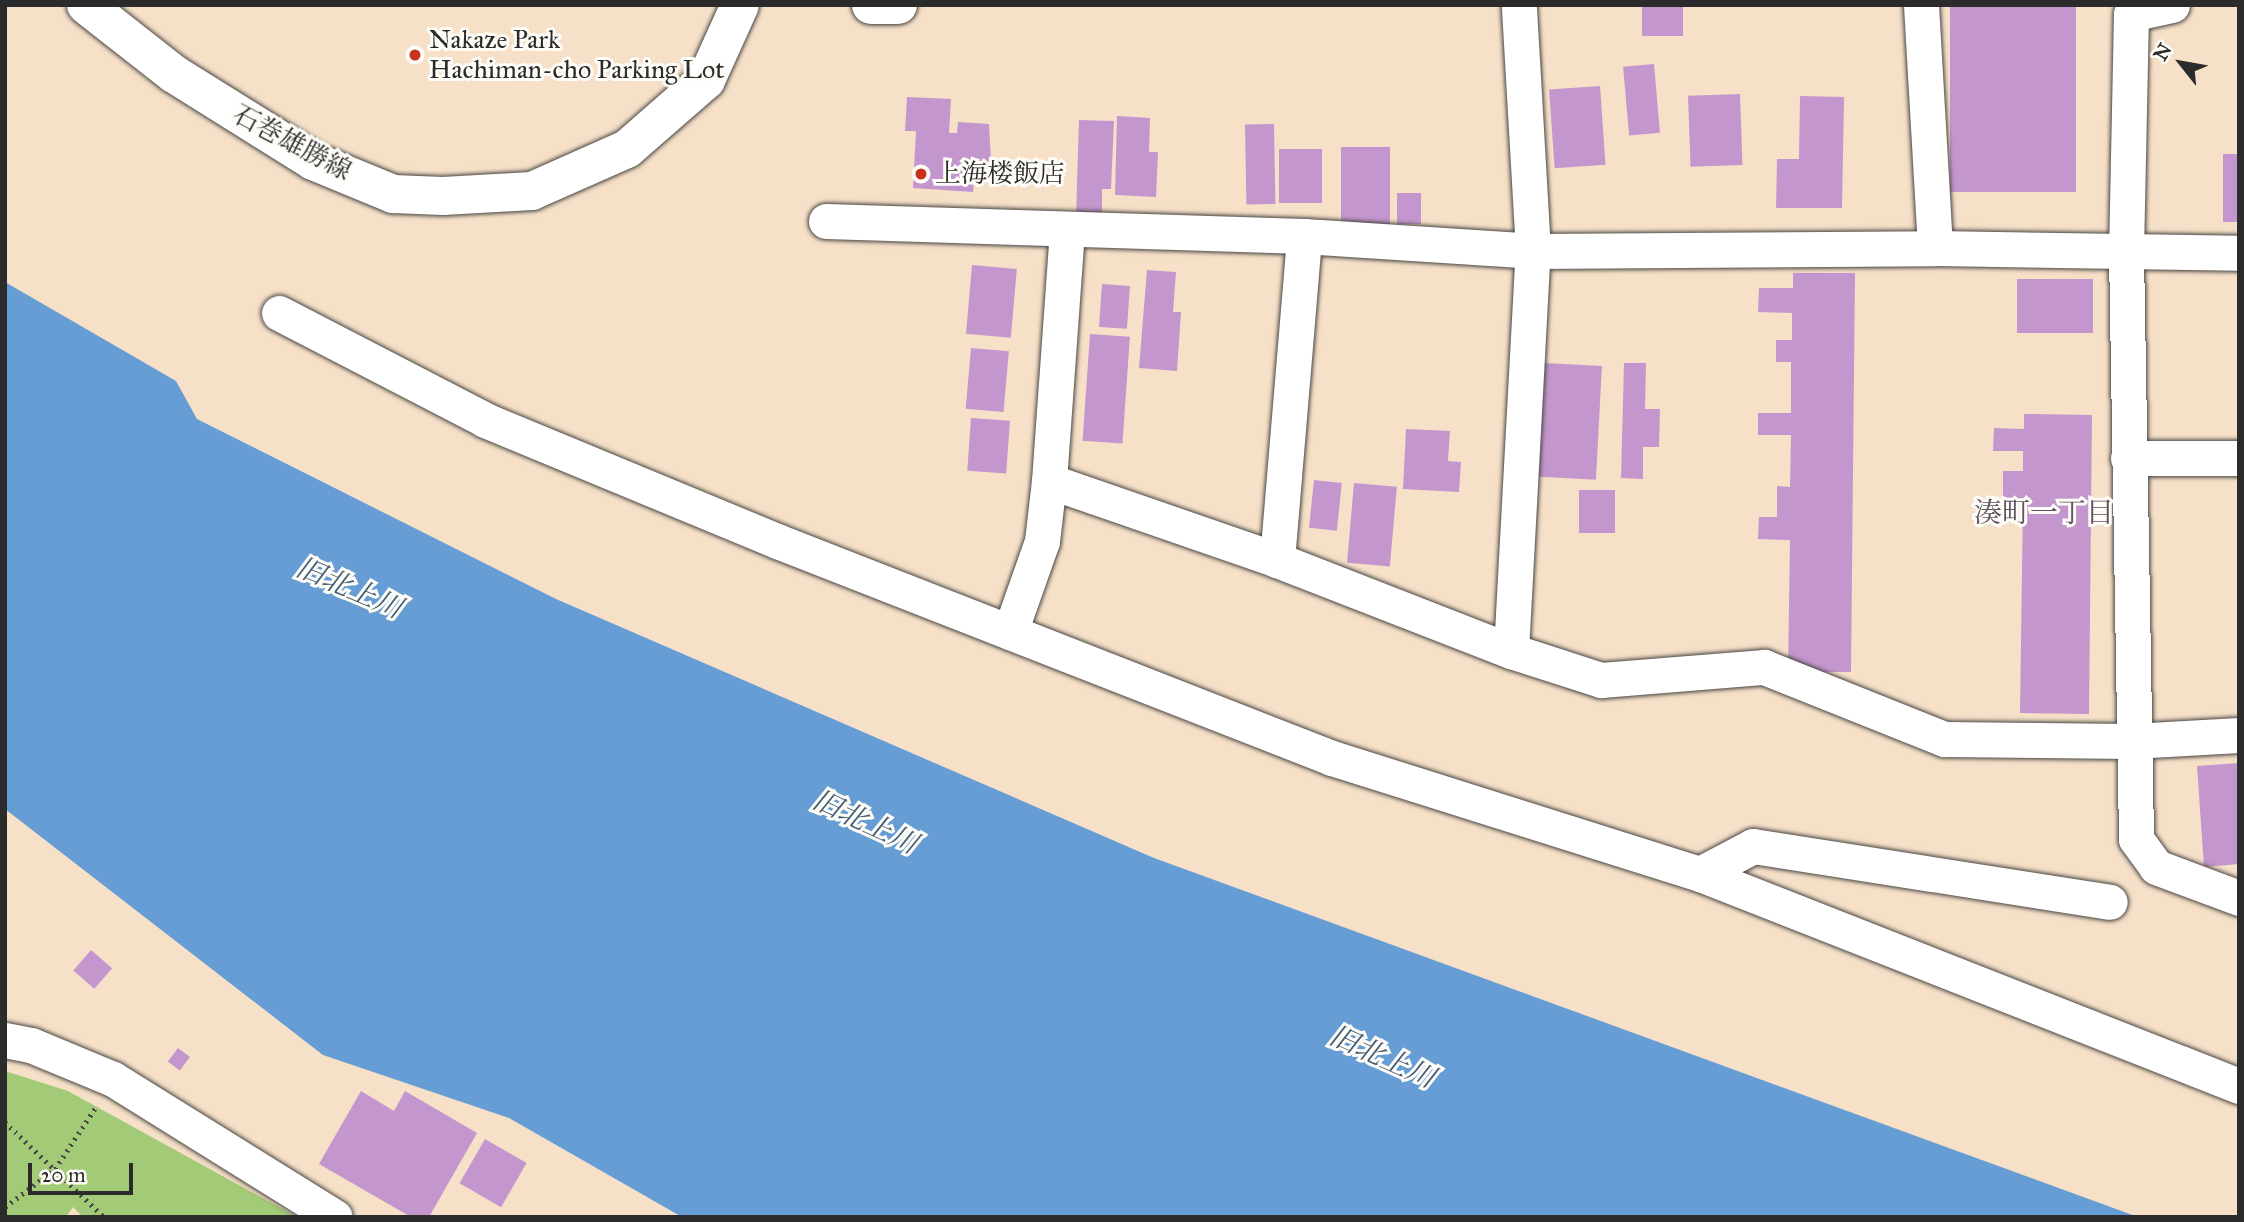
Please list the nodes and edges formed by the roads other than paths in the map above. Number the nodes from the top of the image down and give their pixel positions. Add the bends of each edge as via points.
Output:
1 (86, 5) edge
2 (740, 5) edge
3 (871, 5) edge
4 (898, 5) edge
5 (1519, 5) edge
6 (1921, 5) edge
7 (2172, 5) edge
8 (825, 221) dead end
9 (1067, 230) junction
10 (1304, 236) junction
11 (1935, 248) junction
12 (1533, 251) junction
13 (2126, 252) junction
14 (2239, 253) edge
15 (279, 313) dead end
16 (2128, 458) junction
17 (2239, 458) edge
18 (1049, 481) junction
19 (1276, 560) junction
20 (1010, 632) junction
21 (1511, 651) junction
22 (2239, 735) edge
23 (2132, 741) junction
24 (1700, 874) junction
25 (2239, 898) edge
26 (2110, 902) dead end
27 (5, 1040) edge
28 (2239, 1086) edge
29 (335, 1217) edge

1 - 2 main road, 石巻雄勝線 via 174,74 313,161 393,194 443,196 532,191 628,149 706,79
3 - 4 main road
5 - 12 street
6 - 11 street
7 - 13 street via 2131,14
8 - 9 street
9 - 10 street
9 - 18 street
10 - 12 street
10 - 19 street
11 - 12 street
11 - 13 street
12 - 21 street
13 - 14 street
13 - 16 street
15 - 20 street via 485,420
16 - 17 street
16 - 23 street
18 - 19 street
18 - 20 street via 1042,541
19 - 21 street
20 - 24 street via 1332,758
21 - 23 street via 1601,680 1764,667 1944,739
22 - 23 street
23 - 25 street via 2136,839 2156,867
24 - 26 street via 1753,846
24 - 28 street
27 - 29 street via 68,1058 113,1079

